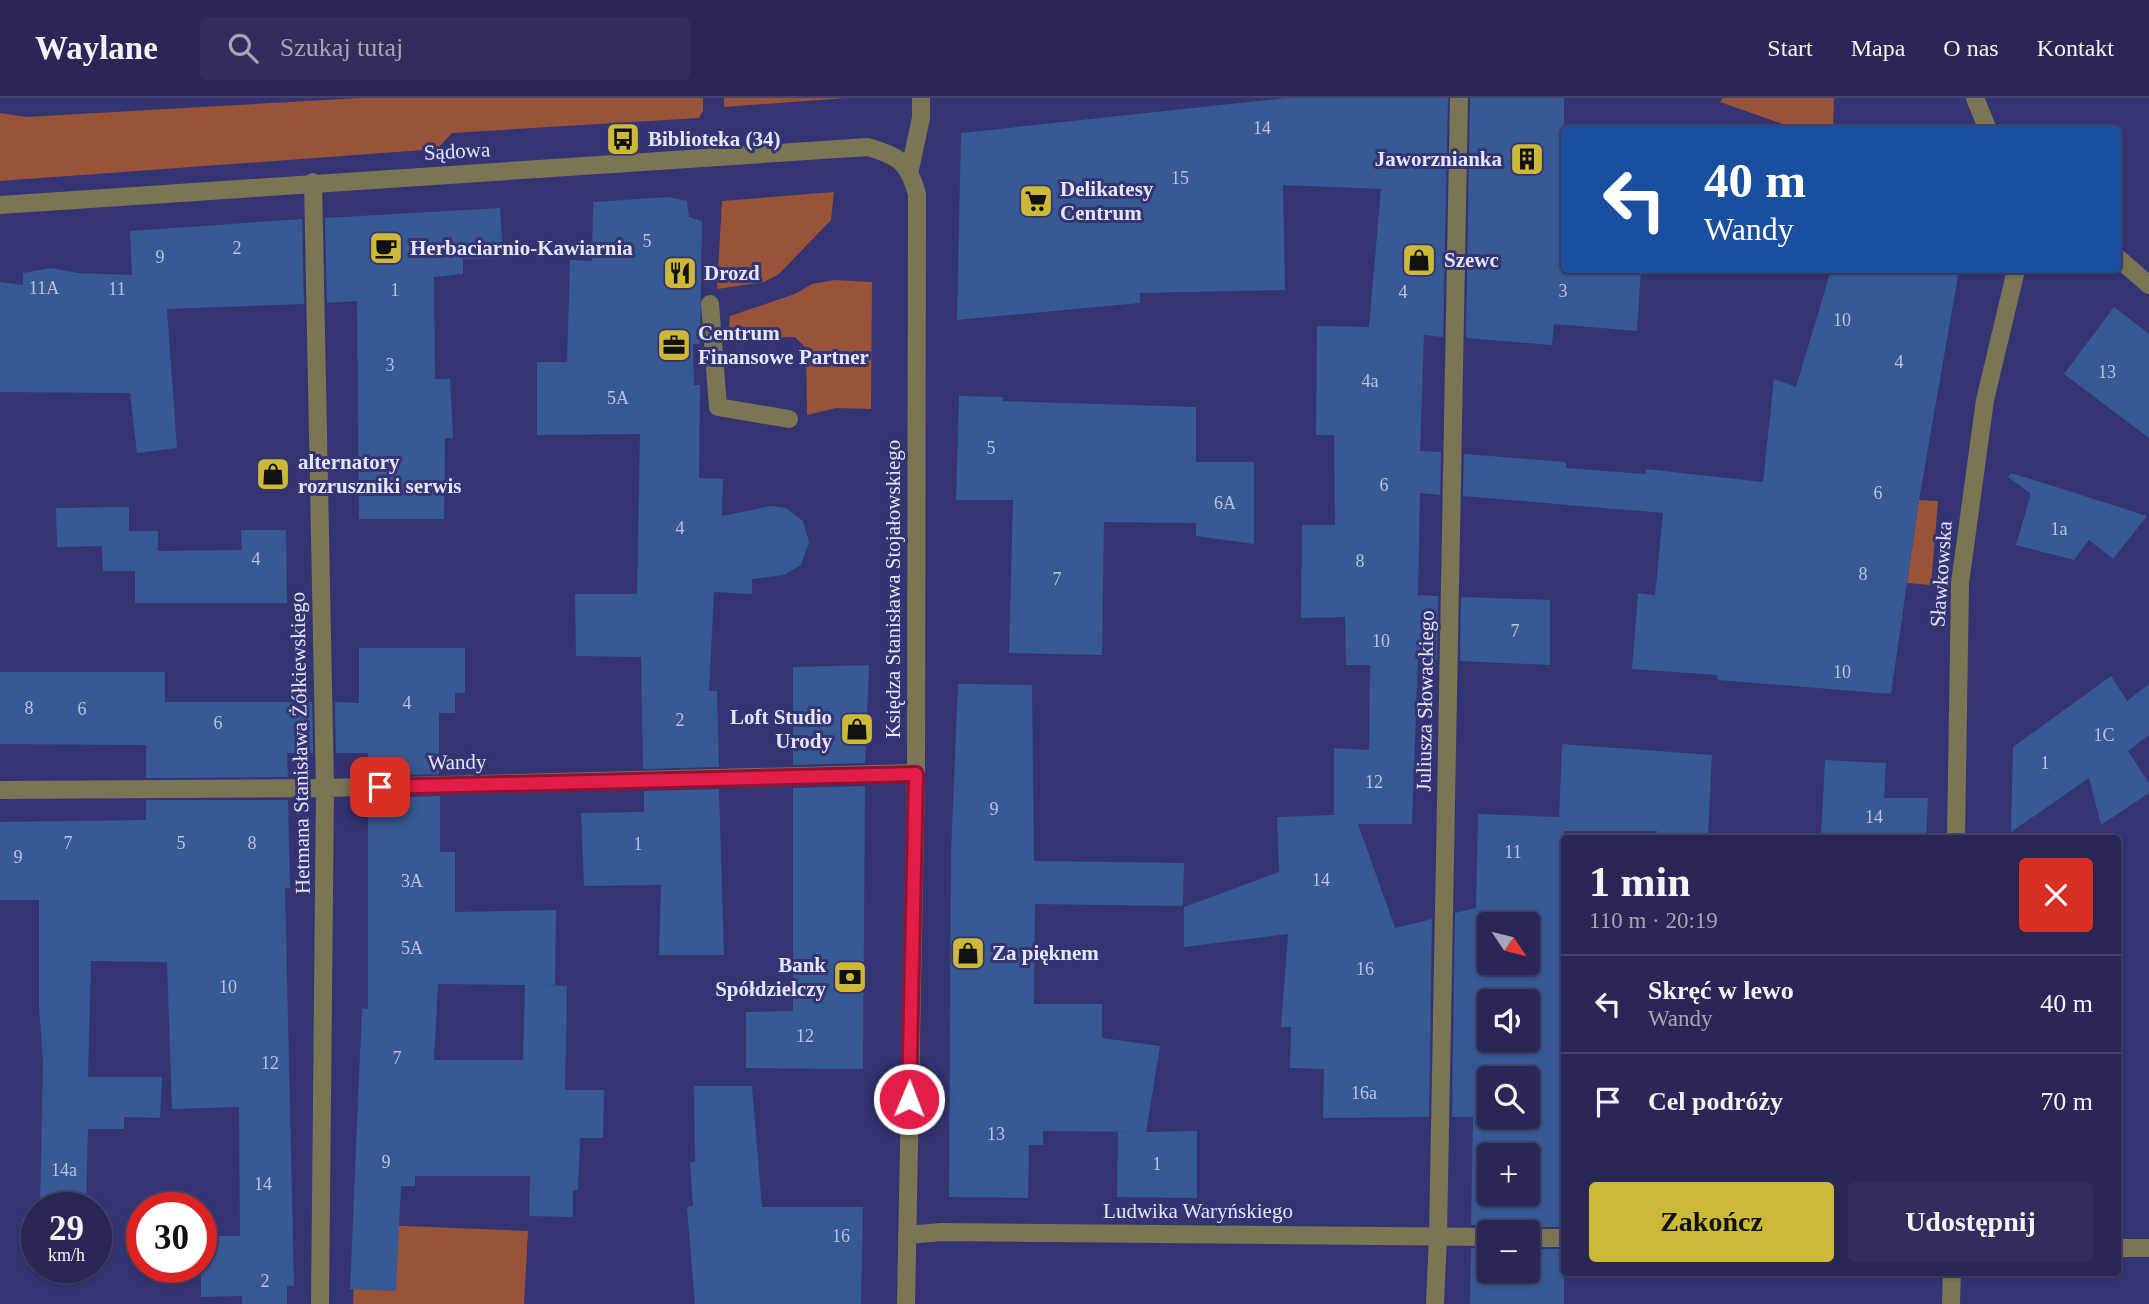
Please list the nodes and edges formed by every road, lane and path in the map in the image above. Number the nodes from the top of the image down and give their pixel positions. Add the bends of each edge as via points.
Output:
1 (921, 98) edge
2 (1459, 98) edge
3 (1975, 98) edge
4 (1987, 126) edge
5 (910, 169) junction
6 (313, 182) junction
7 (0, 205) edge
8 (2121, 261) edge
9 (2015, 273) edge
10 (2149, 285) edge
11 (710, 304) dead end
12 (789, 419) dead end
13 (916, 774) junction
14 (325, 788) junction
15 (0, 790) edge
16 (1956, 835) edge
17 (907, 1235) junction
18 (1438, 1236) junction
19 (1477, 1237) edge
20 (1540, 1238) edge
21 (1561, 1238) edge
22 (2121, 1248) edge
23 (2149, 1248) edge
24 (1952, 1276) edge
25 (320, 1304) edge
26 (906, 1304) edge
27 (1435, 1304) edge
28 (1951, 1304) edge

1 - 5 street
2 - 18 street, Juliusza Słowackiego
3 - 4 street
5 - 6 street, Sądowa via 892,155 868,148
5 - 13 street, Księdza Stanisława Stojałowskiego via 917,194
6 - 7 street, Sądowa
6 - 14 street, Hetmana Stanisława Żółkiewskiego
8 - 10 street
9 - 16 street, Sławkowska via 1985,400 1960,583
11 - 12 street via 718,407
13 - 14 street, Wandy
13 - 17 street, Księdza Stanisława Stojałowskiego
14 - 15 street, Wandy
14 - 25 street, Hetmana Stanisława Żółkiewskiego
17 - 18 street, Ludwika Waryńskiego
17 - 26 street, Księdza Stanisława Stojałowskiego
18 - 19 street, Ludwika Waryńskiego
18 - 27 street, Juliusza Słowackiego
20 - 21 street
22 - 23 street
24 - 28 street

